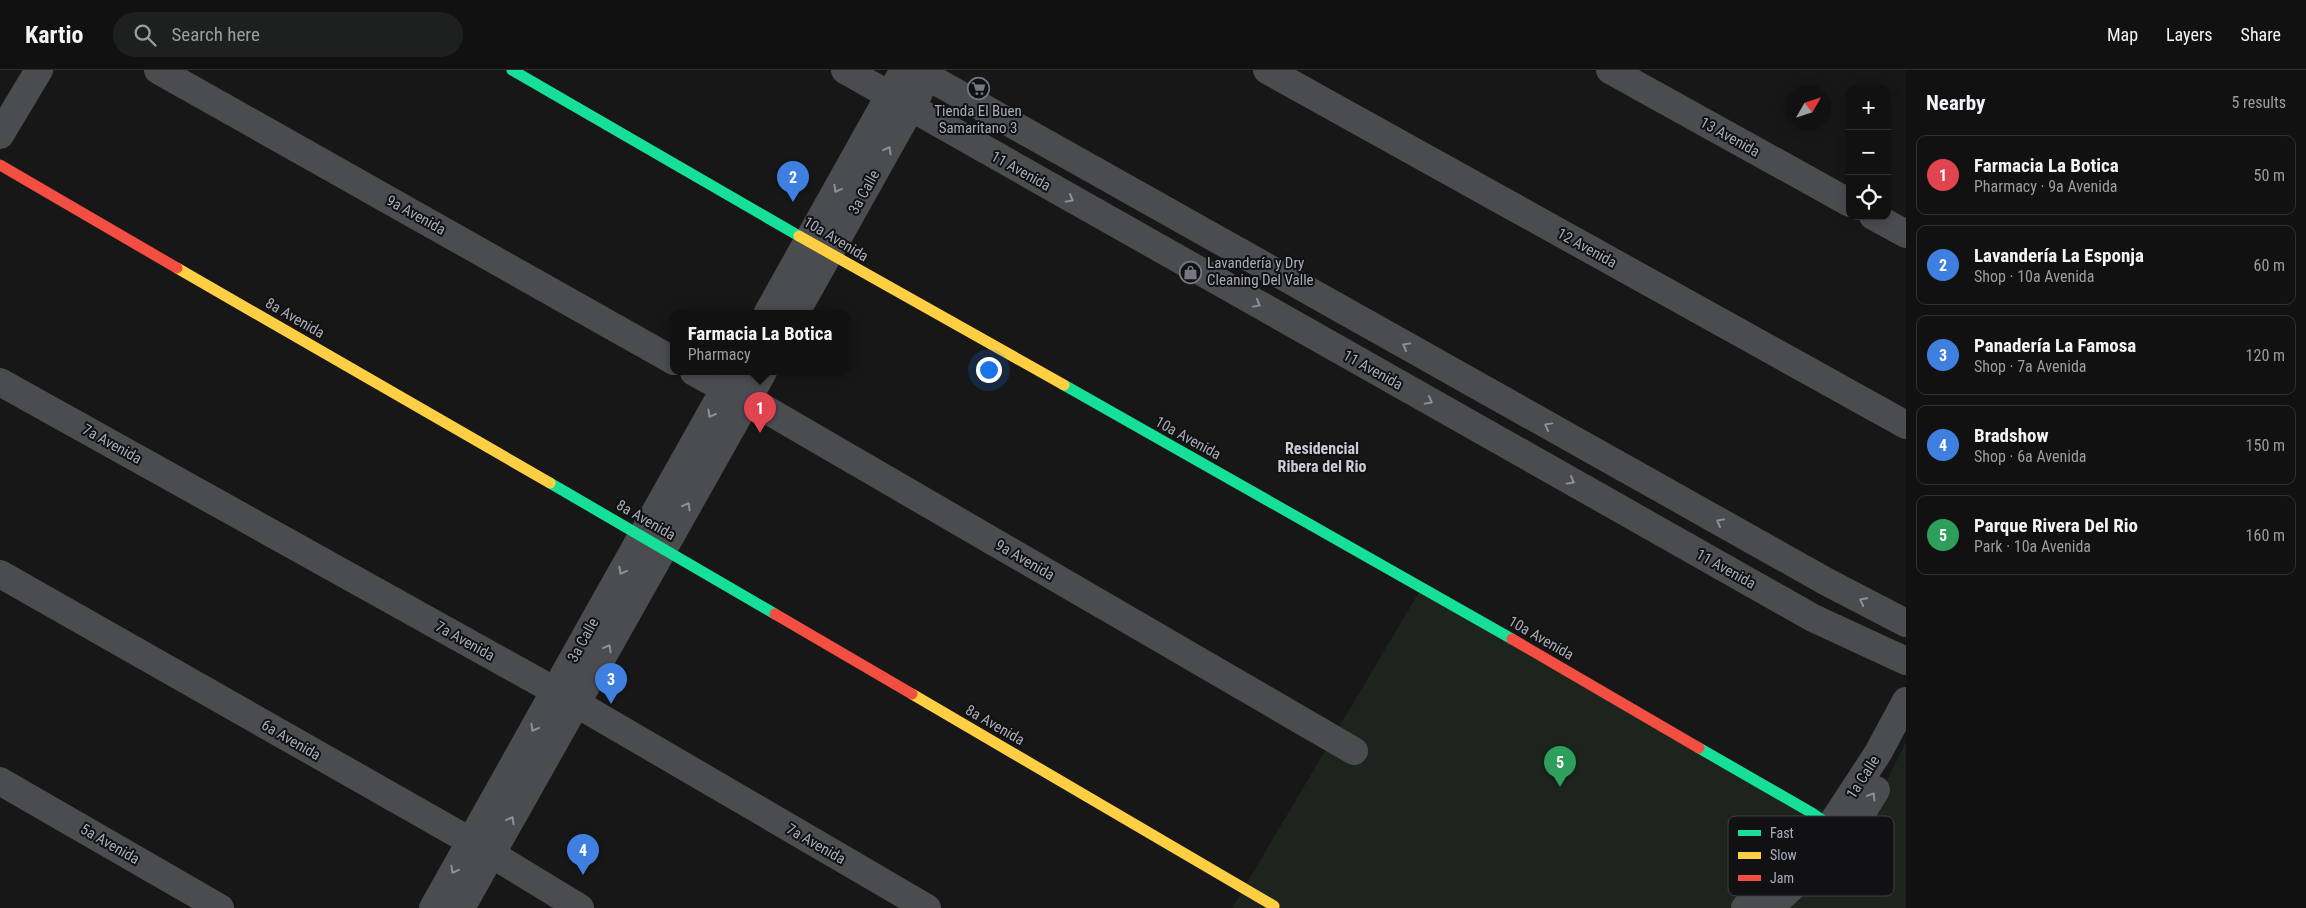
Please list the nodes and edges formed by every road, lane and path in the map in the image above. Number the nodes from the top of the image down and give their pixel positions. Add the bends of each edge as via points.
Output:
1 (39, 70) edge
2 (158, 70) edge
3 (512, 70) edge
4 (845, 70) edge
5 (1267, 70) edge
6 (1610, 70) edge
7 (920, 72) edge
8 (900, 102) junction
9 (0, 135) edge
10 (0, 165) edge
11 (1846, 201) edge
12 (1880, 220) edge
13 (1906, 234) edge
14 (819, 246) junction
15 (769, 310) edge
16 (796, 310) edge
17 (670, 359) edge
18 (702, 375) edge
19 (758, 375) edge
20 (0, 382) edge
21 (736, 387) edge
22 (1906, 425) edge
23 (653, 542) junction
24 (0, 574) edge
25 (1906, 623) edge
26 (1906, 661) edge
27 (565, 697) junction
28 (1906, 701) edge
29 (1906, 739) edge
30 (1354, 751) dead end
31 (0, 781) edge
32 (1813, 816) edge
33 (1846, 816) edge
34 (1850, 816) edge
35 (480, 848) junction
36 (1757, 896) edge
37 (1780, 896) edge
38 (1274, 906) dead end
39 (220, 908) edge
40 (432, 908) edge
41 (461, 908) edge
42 (580, 908) edge
43 (926, 908) edge
44 (1745, 908) edge
45 (1769, 908) edge

1 - 9 street
2 - 17 street, 9a Avenida
3 - 14 street, 10a Avenida
4 - 8 street, 11 Avenida
5 - 22 street, 12 Avenida
6 - 11 street, 13 Avenida
7 - 8 street, 3a Calle
25 -> 7 street via 1827,582
8 - 14 street, 3a Calle
8 -> 26 street, 11 Avenida via 1813,618
10 - 23 street, 8a Avenida
12 - 13 street
14 - 15 street, 3a Calle
14 - 16 street, 3a Calle
14 - 32 street, 10a Avenida via 1422,587
18 - 21 street, 9a Avenida
19 - 21 street, 3a Calle
20 - 27 street, 7a Avenida
21 - 23 street, 3a Calle
21 - 30 street, 9a Avenida
23 - 27 street, 3a Calle
23 - 38 street, 8a Avenida
24 - 35 street, 6a Avenida
27 - 35 street, 3a Calle
27 - 43 street, 7a Avenida
28 - 33 street, 1a Calle
34 -> 29 street, 1a Calle
31 - 39 street, 5a Avenida
35 -> 40 street, 3a Calle
35 - 41 street, 3a Calle
35 - 42 street, 6a Avenida
36 - 44 street, 1a Calle
37 - 45 street, 1a Calle

